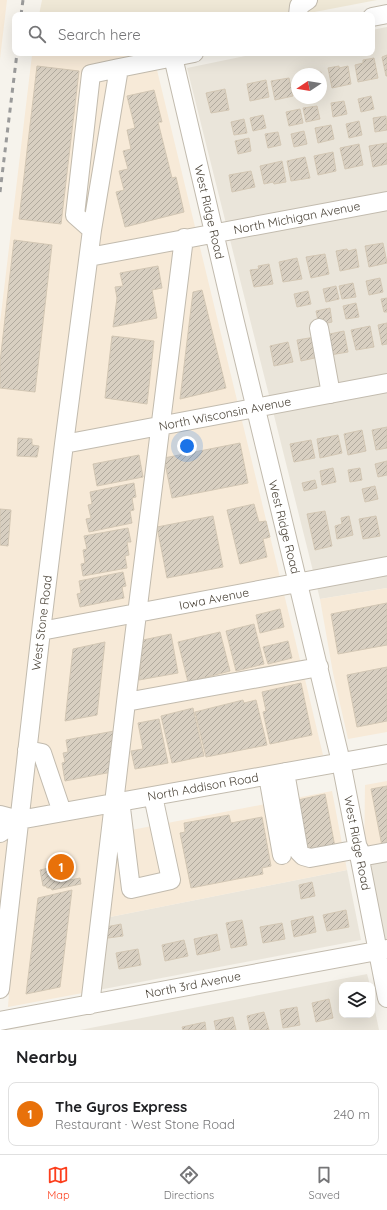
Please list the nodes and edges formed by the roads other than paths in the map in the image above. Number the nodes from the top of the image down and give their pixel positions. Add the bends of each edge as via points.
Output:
1 (308, 0) edge
2 (298, 12) edge
3 (387, 14) edge
4 (375, 16) edge
5 (181, 56) edge
6 (173, 58) junction
7 (119, 68) junction
8 (387, 201) edge
9 (92, 230) junction
10 (214, 233) junction
11 (184, 238) junction
12 (89, 257) junction
13 (319, 328) dead end
14 (387, 383) edge
15 (331, 394) junction
16 (256, 408) junction
17 (161, 426) junction
18 (64, 444) junction
19 (387, 566) edge
20 (298, 583) junction
21 (138, 613) junction
22 (41, 631) junction
23 (319, 667) junction
24 (126, 702) junction
25 (27, 750) junction
26 (387, 754) edge
27 (341, 762) junction
28 (285, 772) junction
29 (268, 776) junction
30 (153, 796) junction
31 (117, 802) junction
32 (62, 812) junction
33 (0, 815) edge
34 (19, 820) junction
35 (0, 833) edge
36 (387, 852) edge
37 (359, 853) junction
38 (282, 855) dead end
39 (4, 911) edge
40 (383, 950) edge
41 (0, 981) edge
42 (387, 998) edge
43 (90, 1004) junction
44 (0, 1021) edge

1 - 2 street via 299,6
3 - 4 street
5 - 6 street
6 - 7 street
6 - 10 street, West Ridge Road
7 - 9 street, West Stone Road
7 - 9 street via 91,74 75,215
8 - 10 street, North Michigan Avenue
9 - 12 street, West Stone Road
10 - 11 street, North Michigan Avenue
10 - 16 street, West Ridge Road
11 - 12 street, North Michigan Avenue
11 - 17 street
12 - 18 street, West Stone Road
13 - 15 street
14 - 15 street, North Wisconsin Avenue
15 - 16 street, North Wisconsin Avenue
16 - 17 street, North Wisconsin Avenue
16 - 20 street, West Ridge Road
17 - 18 street, North Wisconsin Avenue
17 - 21 street
18 - 22 street, West Stone Road
19 - 20 street, Iowa Avenue
20 - 21 street, Iowa Avenue
20 - 23 street, West Ridge Road
21 - 22 street, Iowa Avenue
21 - 24 street
22 - 25 street, West Stone Road
23 - 24 street
23 - 27 street, West Ridge Road
24 - 31 street
25 - 32 street via 42,753
25 - 34 street, West Stone Road
26 - 27 street, North Addison Road
27 - 28 street, North Addison Road
27 - 37 street, West Ridge Road
28 - 29 street, North Addison Road
28 - 37 street via 299,852 310,858
29 - 30 street, North Addison Road
29 - 38 street
30 - 31 street, North Addison Road
30 - 31 street via 171,880 130,889
31 - 32 street, North Addison Road
31 - 43 street
32 - 34 street, North Addison Road
33 - 34 street, North Addison Road
34 - 35 street, North Addison Road
34 - 39 street, West Stone Road
36 - 37 street
37 - 40 street, West Ridge Road
39 - 41 street, West Stone Road
40 - 42 street, West Ridge Road
40 - 43 street, North 3rd Avenue
43 - 44 street, North 3rd Avenue

